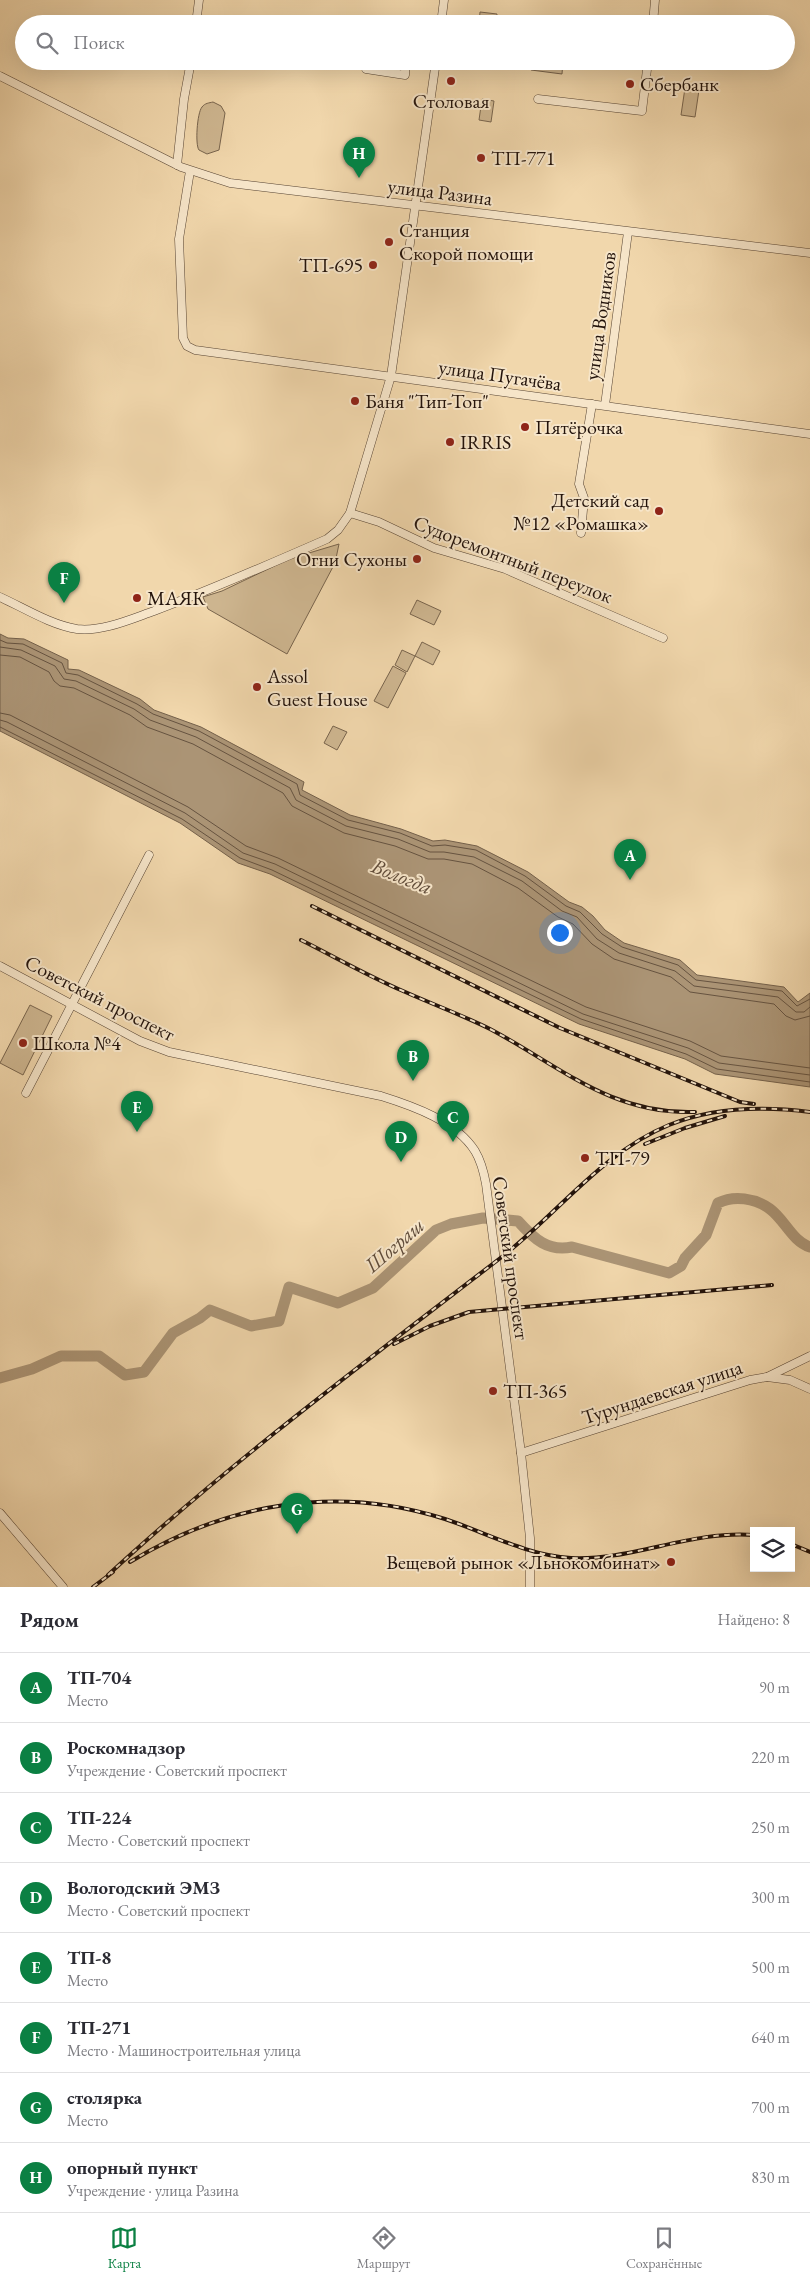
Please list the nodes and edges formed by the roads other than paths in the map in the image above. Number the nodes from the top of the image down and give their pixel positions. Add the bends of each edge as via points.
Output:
1 (199, 0) edge
2 (444, 0) edge
3 (655, 0) edge
4 (197, 15) edge
5 (442, 15) edge
6 (654, 15) edge
7 (189, 70) edge
8 (366, 70) dead end
9 (405, 70) edge
10 (433, 70) edge
11 (647, 70) edge
12 (0, 76) edge
13 (538, 99) dead end
14 (177, 165) junction
15 (190, 171) junction
16 (417, 206) junction
17 (628, 232) junction
18 (810, 253) edge
19 (391, 376) junction
20 (592, 404) junction
21 (605, 405) junction
22 (810, 434) edge
23 (350, 513) junction
24 (581, 533) dead end
25 (0, 596) edge
26 (664, 638) dead end
27 (149, 855) dead end
28 (0, 966) edge
29 (72, 1004) junction
30 (26, 1093) dead end
31 (810, 1356) edge
32 (767, 1377) junction
33 (810, 1389) edge
34 (521, 1453) junction
35 (0, 1513) edge
36 (63, 1587) edge
37 (530, 1587) edge

1 - 4 street
2 - 5 street
3 - 6 street
7 - 14 street
8 - 9 street via 404,75
10 - 16 street
11 - 13 street via 642,111
12 - 14 street, улица Разина
14 - 15 street, улица Разина
15 - 16 street, улица Разина via 230,183
15 - 19 street, улица Пугачёва via 179,239 186,346 195,350
16 - 17 street, улица Разина
16 - 19 street
17 - 18 street, улица Разина
17 - 21 street, улица Водников
19 - 20 street, улица Пугачёва
19 - 23 street
20 - 21 street, улица Пугачёва
20 - 24 street via 579,484 584,498
21 - 22 street, улица Пугачёва
23 - 25 street via 327,540 195,596 129,620 96,628 77,629 53,622
23 - 26 street, Судоремонтный переулок via 379,522 434,548 505,569
27 - 29 street
28 - 29 street, Советский проспект
29 - 30 street
29 - 34 street, Советский проспект via 140,1041 183,1057 376,1095 408,1105 452,1129 474,1150 483,1170 489,1204
31 - 32 street, Турундаевская улица
32 - 33 street via 790,1380
32 - 34 street, Турундаевская улица
34 - 37 street, Советский проспект via 530,1538
35 - 36 street

